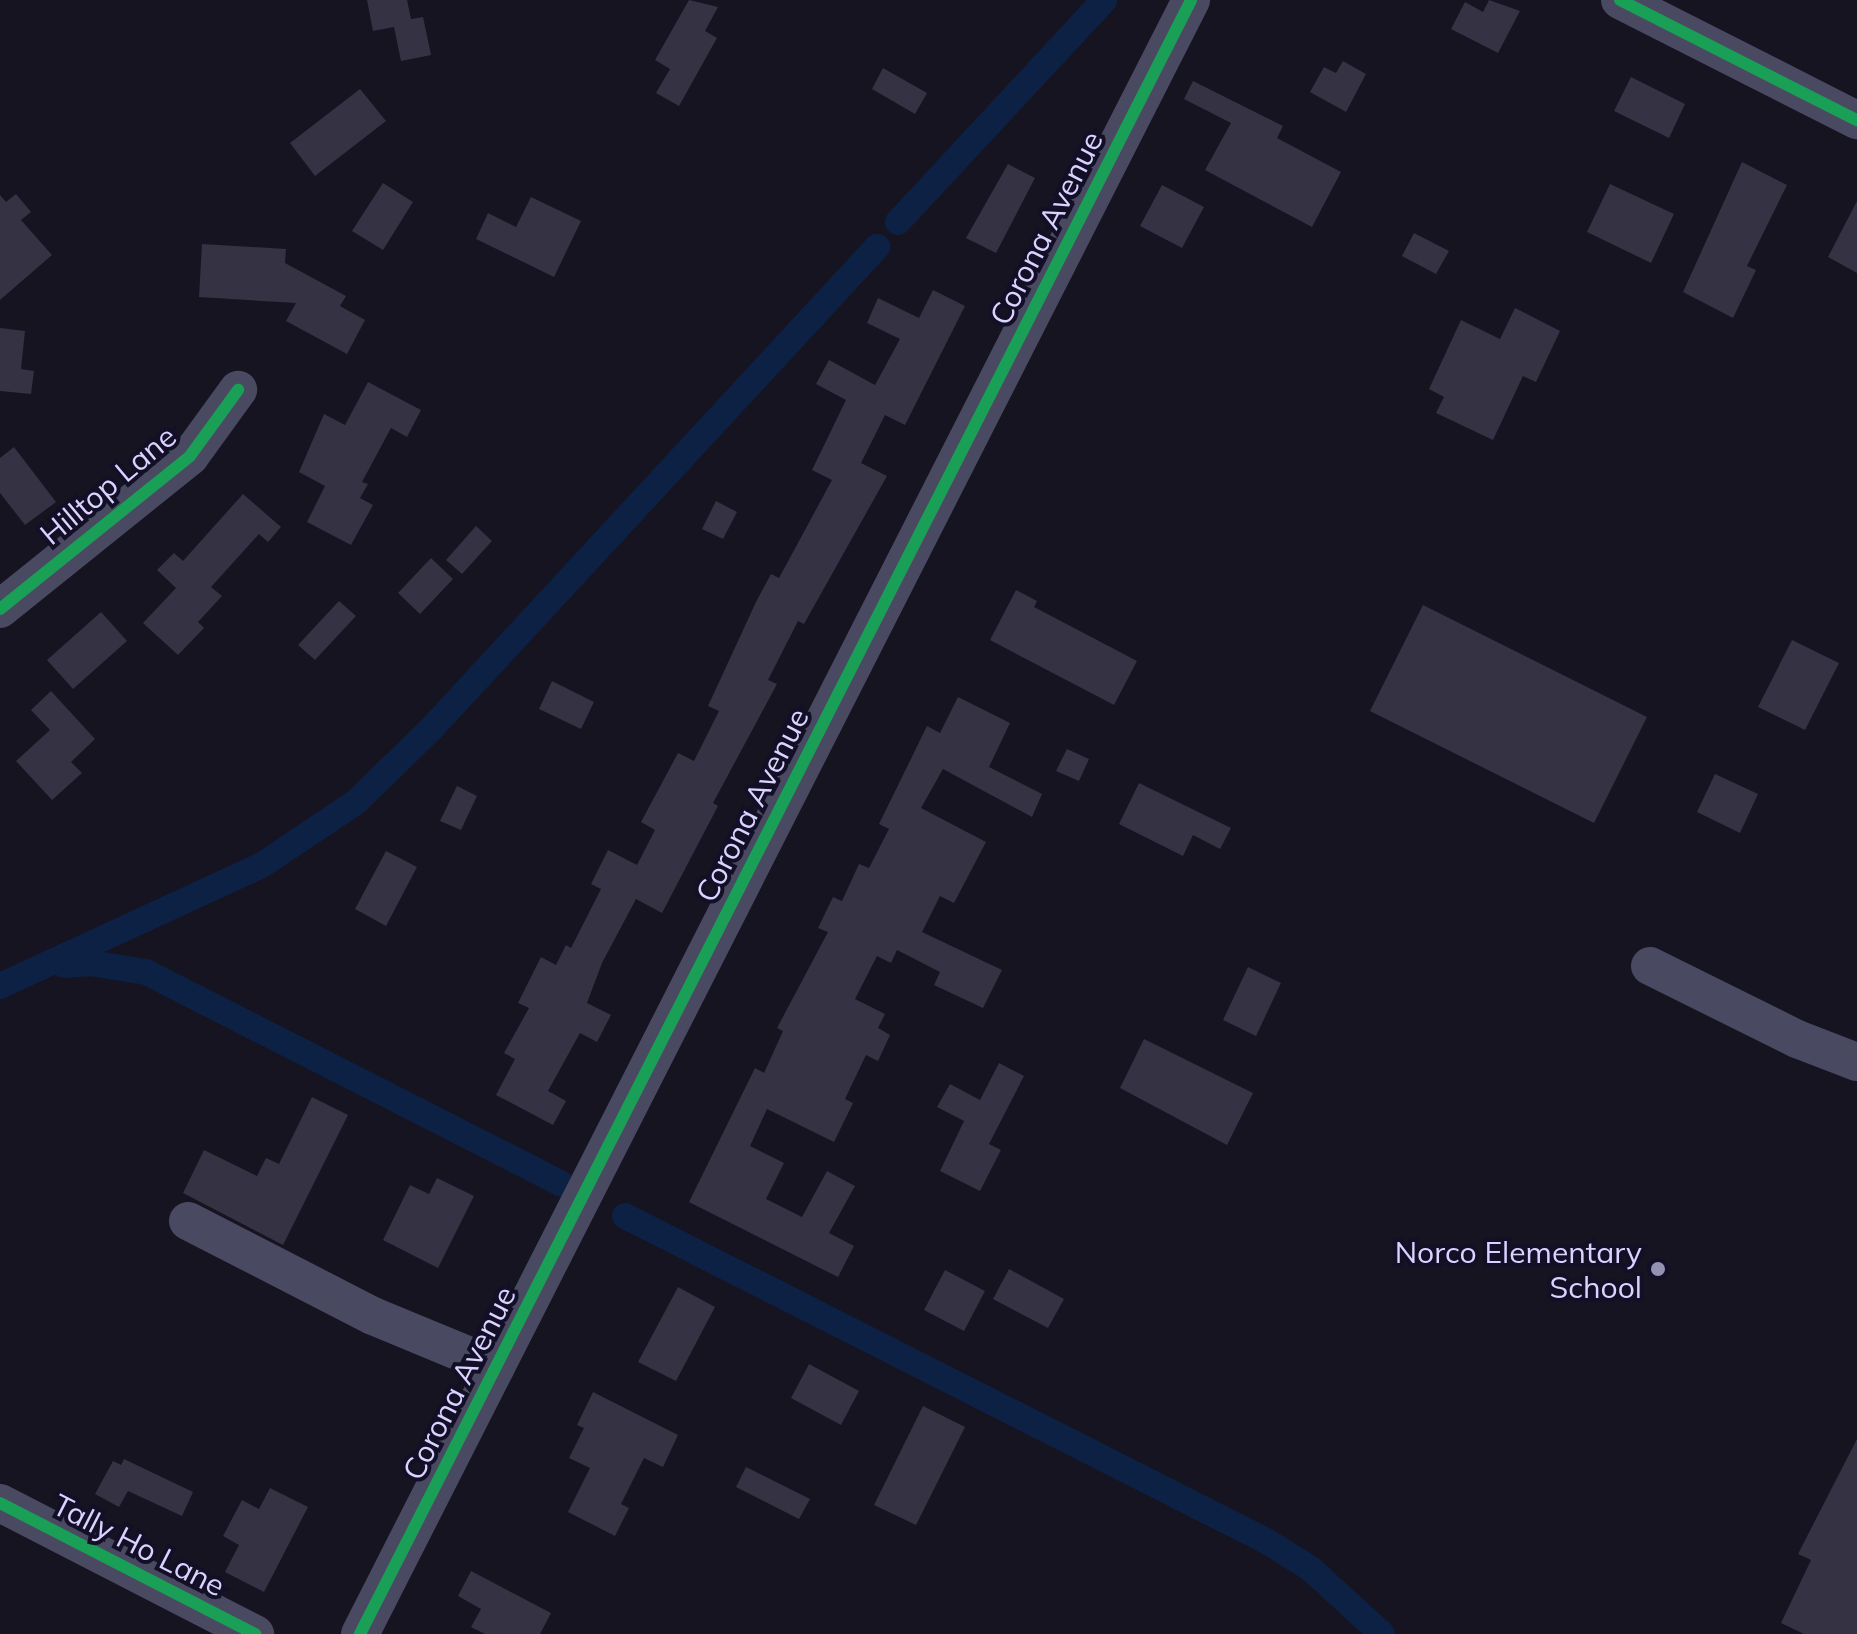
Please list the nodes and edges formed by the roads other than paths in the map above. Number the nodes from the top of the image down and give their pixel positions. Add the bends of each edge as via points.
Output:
1 (1191, 0) edge
2 (1620, 0) edge
3 (1857, 120) edge
4 (238, 390) dead end
5 (0, 609) edge
6 (1650, 966) dead end
7 (1857, 1062) edge
8 (188, 1221) dead end
9 (496, 1367) junction
10 (0, 1503) edge
11 (255, 1634) edge
12 (360, 1634) edge

1 - 9 street, Corona Avenue
2 - 3 street
4 - 5 street, Hilltop Lane via 190,456
6 - 7 street via 1797,1039
8 - 9 street via 373,1316
9 - 12 street, Corona Avenue
10 - 11 street, Tally Ho Lane

